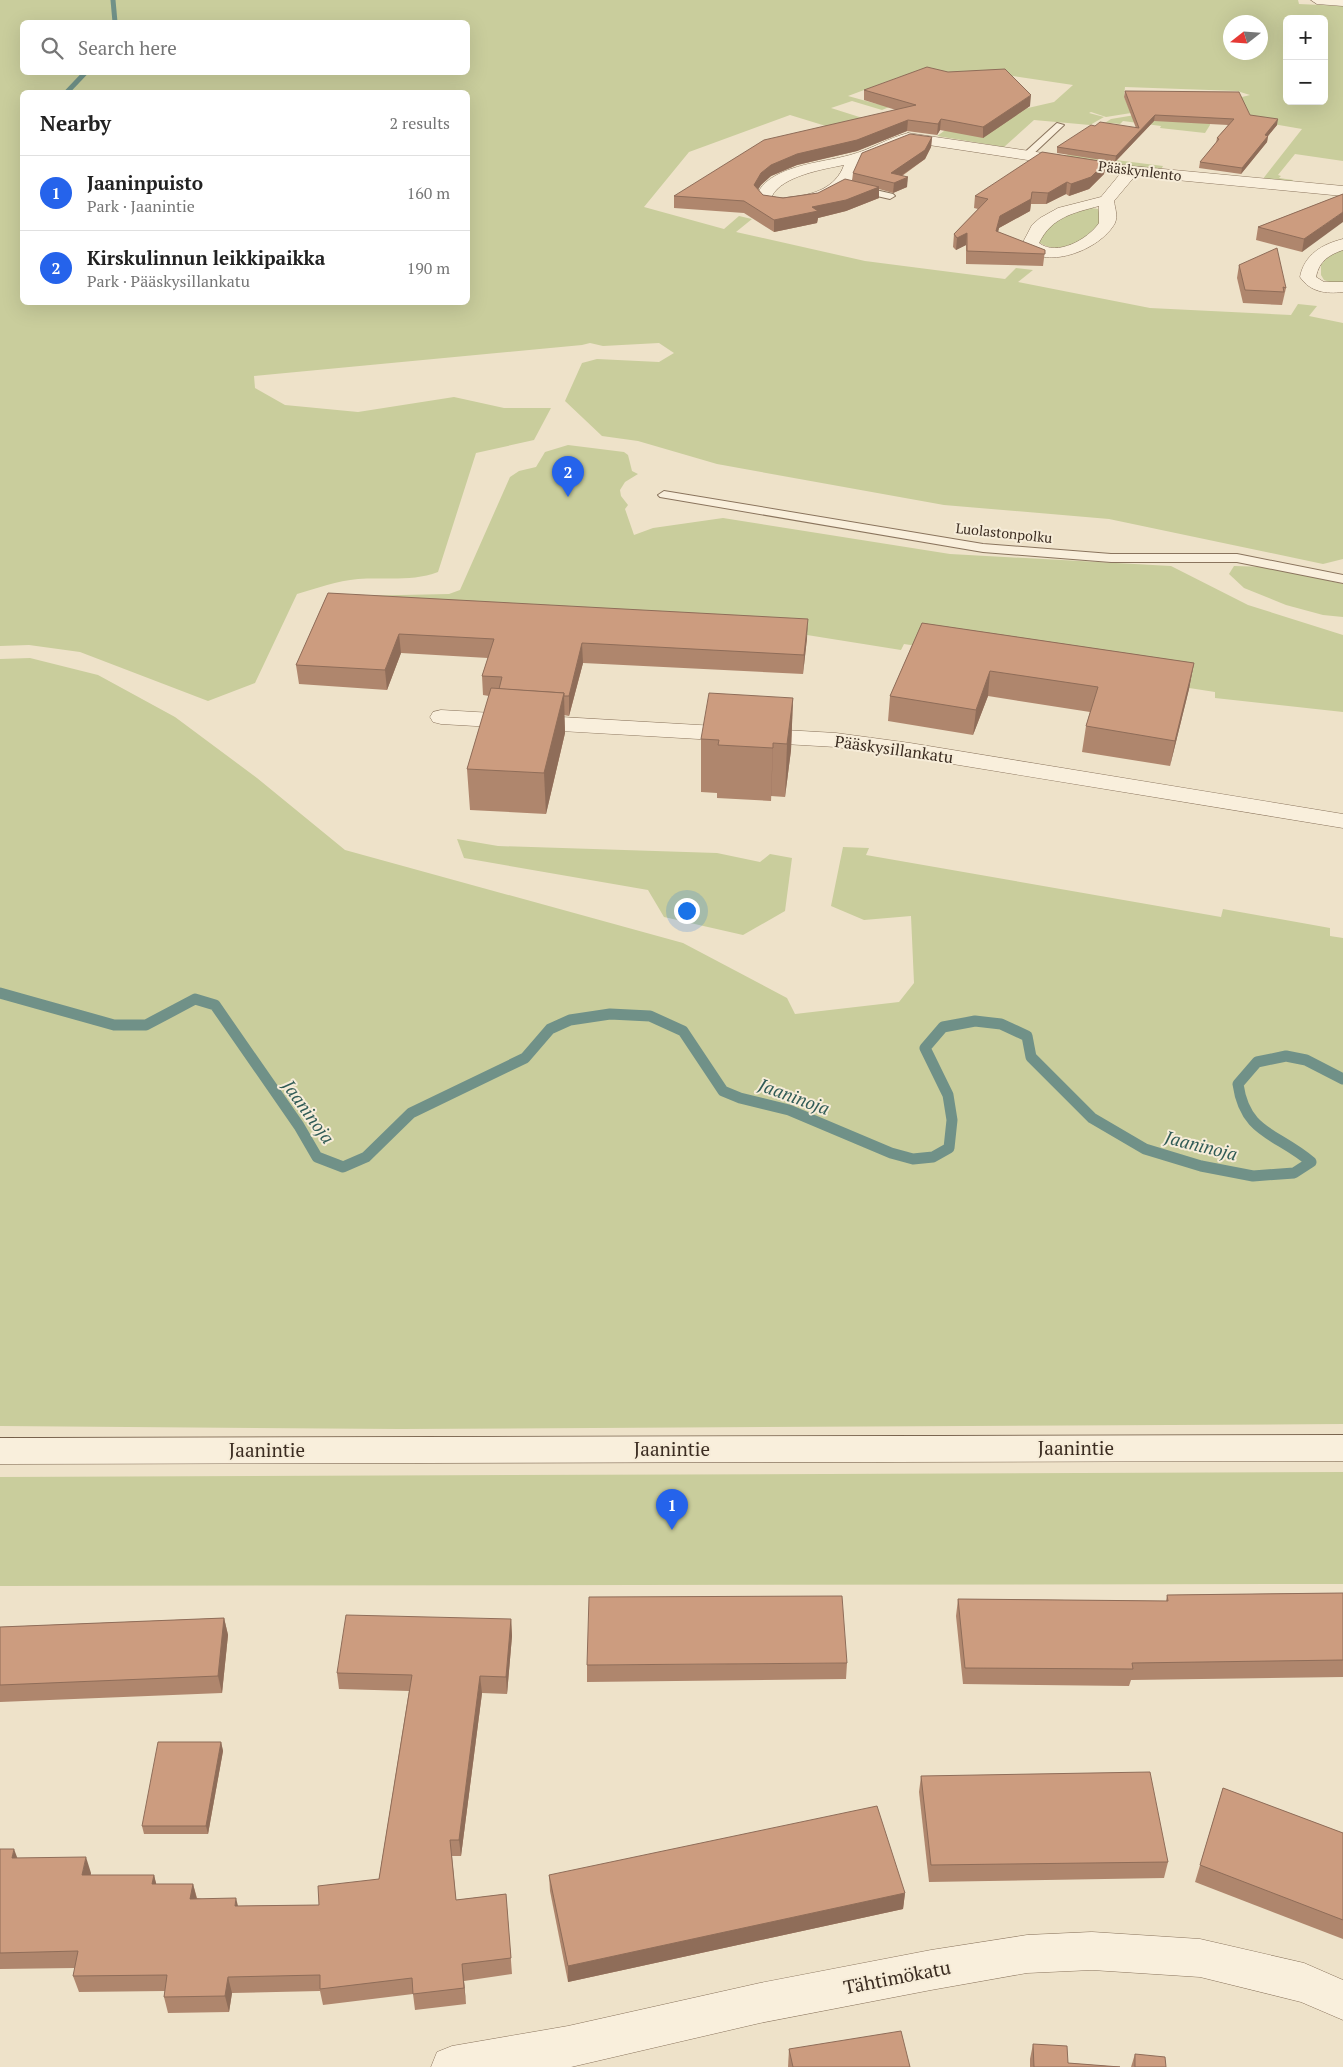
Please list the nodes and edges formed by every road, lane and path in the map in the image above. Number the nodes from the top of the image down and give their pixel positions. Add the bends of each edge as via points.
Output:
1 (1317, 0) edge
2 (1343, 2) edge
3 (1060, 125) dead end
4 (1027, 155) junction
5 (854, 159) junction
6 (1131, 171) junction
7 (839, 185) junction
8 (1343, 191) edge
9 (890, 196) edge
10 (1106, 200) junction
11 (1343, 244) edge
12 (1343, 287) edge
13 (664, 495) dead end
14 (1343, 579) edge
15 (441, 717) dead end
16 (1343, 821) edge
17 (1343, 1448) edge
18 (0, 1451) edge
19 (1343, 2000) edge
20 (452, 2067) edge

1 - 2 street
3 - 4 lane
4 - 5 street, Pääskynlento via 908,137
4 - 6 street, Pääskynlento
5 - 7 street
5 - 7 street via 810,166 777,182 764,196 768,202 803,202
6 - 8 street, Pääskynlento
6 - 10 street
7 - 9 lane
10 - 10 street via 1064,212 1046,221 1038,228 1030,244 1049,252 1082,245 1107,224
11 - 12 street via 1318,256 1310,265 1308,277 1322,287
13 - 14 lane, Luolastonpolku via 982,548 1111,558 1238,558
15 - 16 street, Pääskysillankatu via 836,740
17 - 18 street, Jaanintie
19 - 20 street, Tähtimökatu via 1304,1983 1200,1958 1092,1951 1027,1954 779,1999 568,2046

